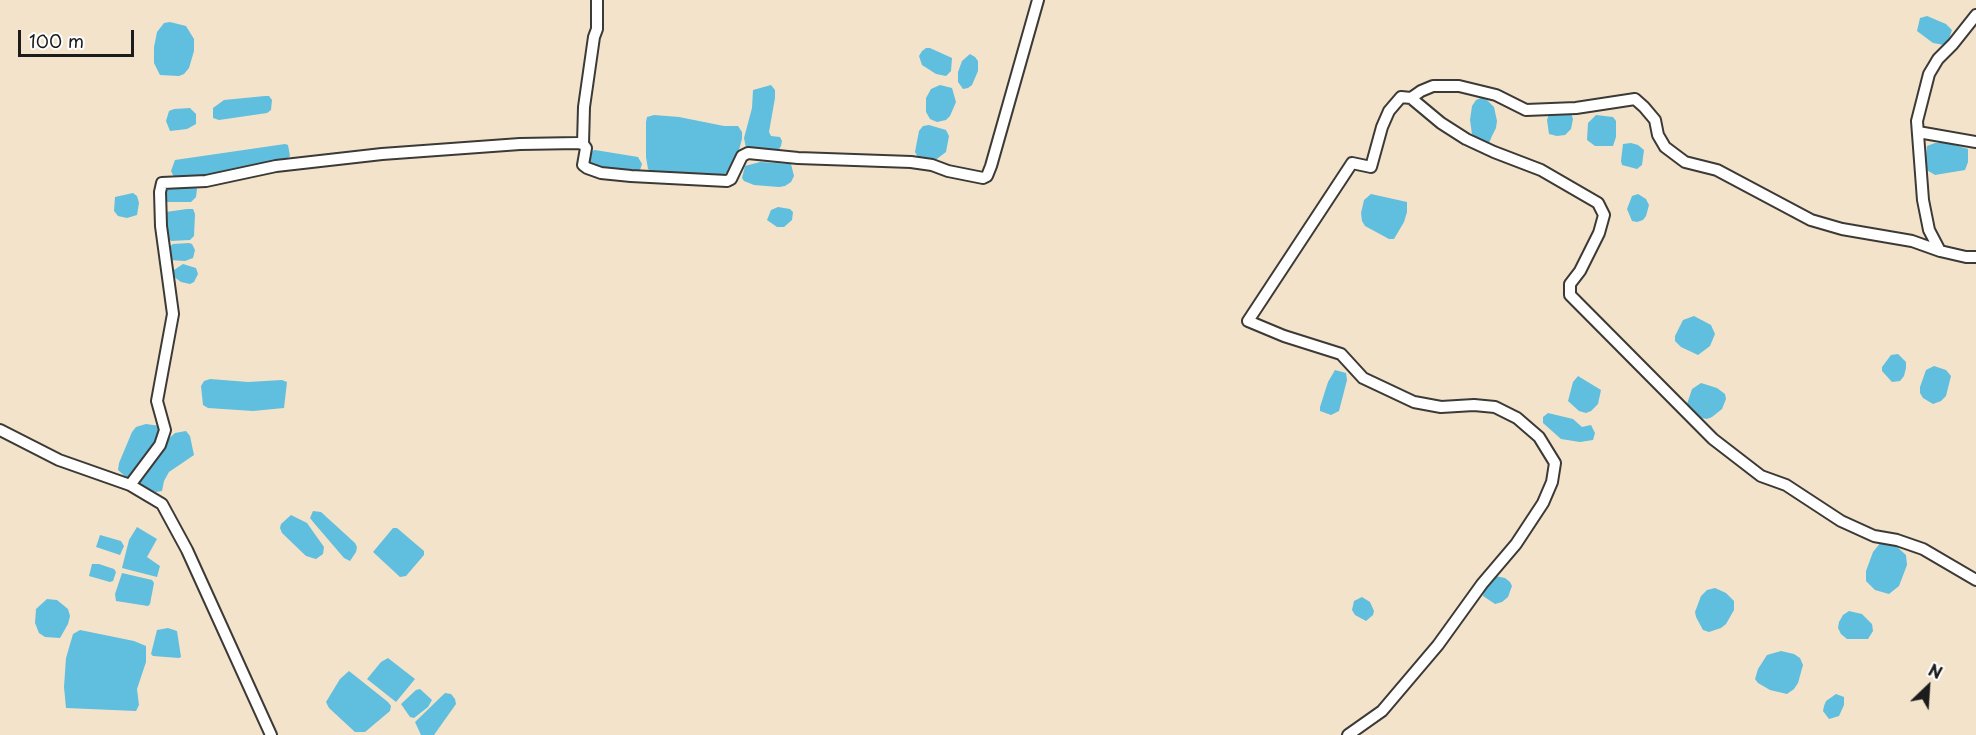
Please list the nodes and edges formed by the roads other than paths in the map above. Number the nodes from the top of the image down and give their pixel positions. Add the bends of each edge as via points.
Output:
1 (597, 0) edge
2 (1038, 0) edge
3 (1976, 15) edge
4 (1411, 98) junction
5 (1918, 132) junction
6 (1976, 142) edge
7 (583, 144) junction
8 (1940, 251) junction
9 (1976, 257) edge
10 (0, 430) edge
11 (130, 485) junction
12 (1976, 580) edge
13 (272, 735) edge
14 (1348, 735) edge

1 - 7 street
2 - 7 street via 991,166 983,178 910,162 748,153 727,181 631,176 587,168 583,165
3 - 5 street via 1929,74 1917,121
4 - 8 street via 1433,86 1459,86 1496,95 1526,110 1576,108 1635,99 1654,120 1665,147 1685,162 1717,170 1811,220 1912,241
4 - 12 street via 1466,139 1541,170 1598,203 1604,215 1599,233 1570,284 1570,295 1713,439 1761,476 1786,485 1840,522 1923,549
4 - 14 street via 1401,97 1389,111 1371,167 1352,163 1248,321 1341,354 1363,378 1414,402 1495,407 1517,418 1539,437 1555,463 1552,482 1542,503 1516,544 1382,711
5 - 6 street
5 - 8 street via 1923,200 1929,230
7 - 11 street via 520,144 382,154 276,166 206,181 162,183 161,226 173,314 157,401 165,430 160,445
8 - 9 street
10 - 11 street via 59,460
11 - 13 street via 162,504 170,516

